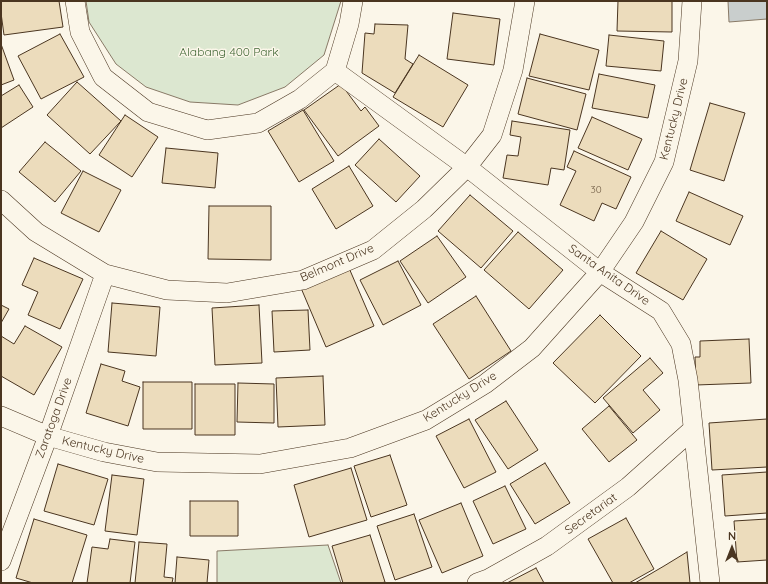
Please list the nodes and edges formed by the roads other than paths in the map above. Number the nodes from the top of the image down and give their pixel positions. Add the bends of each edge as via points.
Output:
1 (75, 1) edge
2 (353, 1) edge
3 (525, 1) edge
4 (692, 1) edge
5 (335, 71) junction
6 (467, 167) junction
7 (1, 200) edge
8 (600, 272) junction
9 (105, 274) junction
10 (1, 416) edge
11 (693, 429) junction
12 (48, 436) junction
13 (1, 561) edge
14 (477, 583) edge
15 (710, 583) edge

1 - 5 street via 80,32 103,77 148,112 207,130 258,123 300,99
2 - 5 street
3 - 6 street, Belmont Drive via 514,70 492,136
4 - 8 street, Kentucky Drive via 688,61 664,162 634,222
5 - 6 street, Santa Anita Drive
6 - 8 street, Santa Anita Drive
6 - 9 street, Belmont Drive via 424,209 373,250 302,280 227,293 167,290
7 - 9 street, Belmont Drive via 36,232
8 - 11 street, Santa Anita Drive via 661,311 681,344
8 - 12 street, Kentucky Drive via 532,348 485,384 426,420 350,448 260,464 157,462 104,452
9 - 12 street, Zaratoga Drive
10 - 12 street, Kentucky Drive
11 - 14 street, Secretariat via 628,488 547,546
11 - 15 street, Santa Anita Drive
12 - 13 street, Zaratoga Drive

